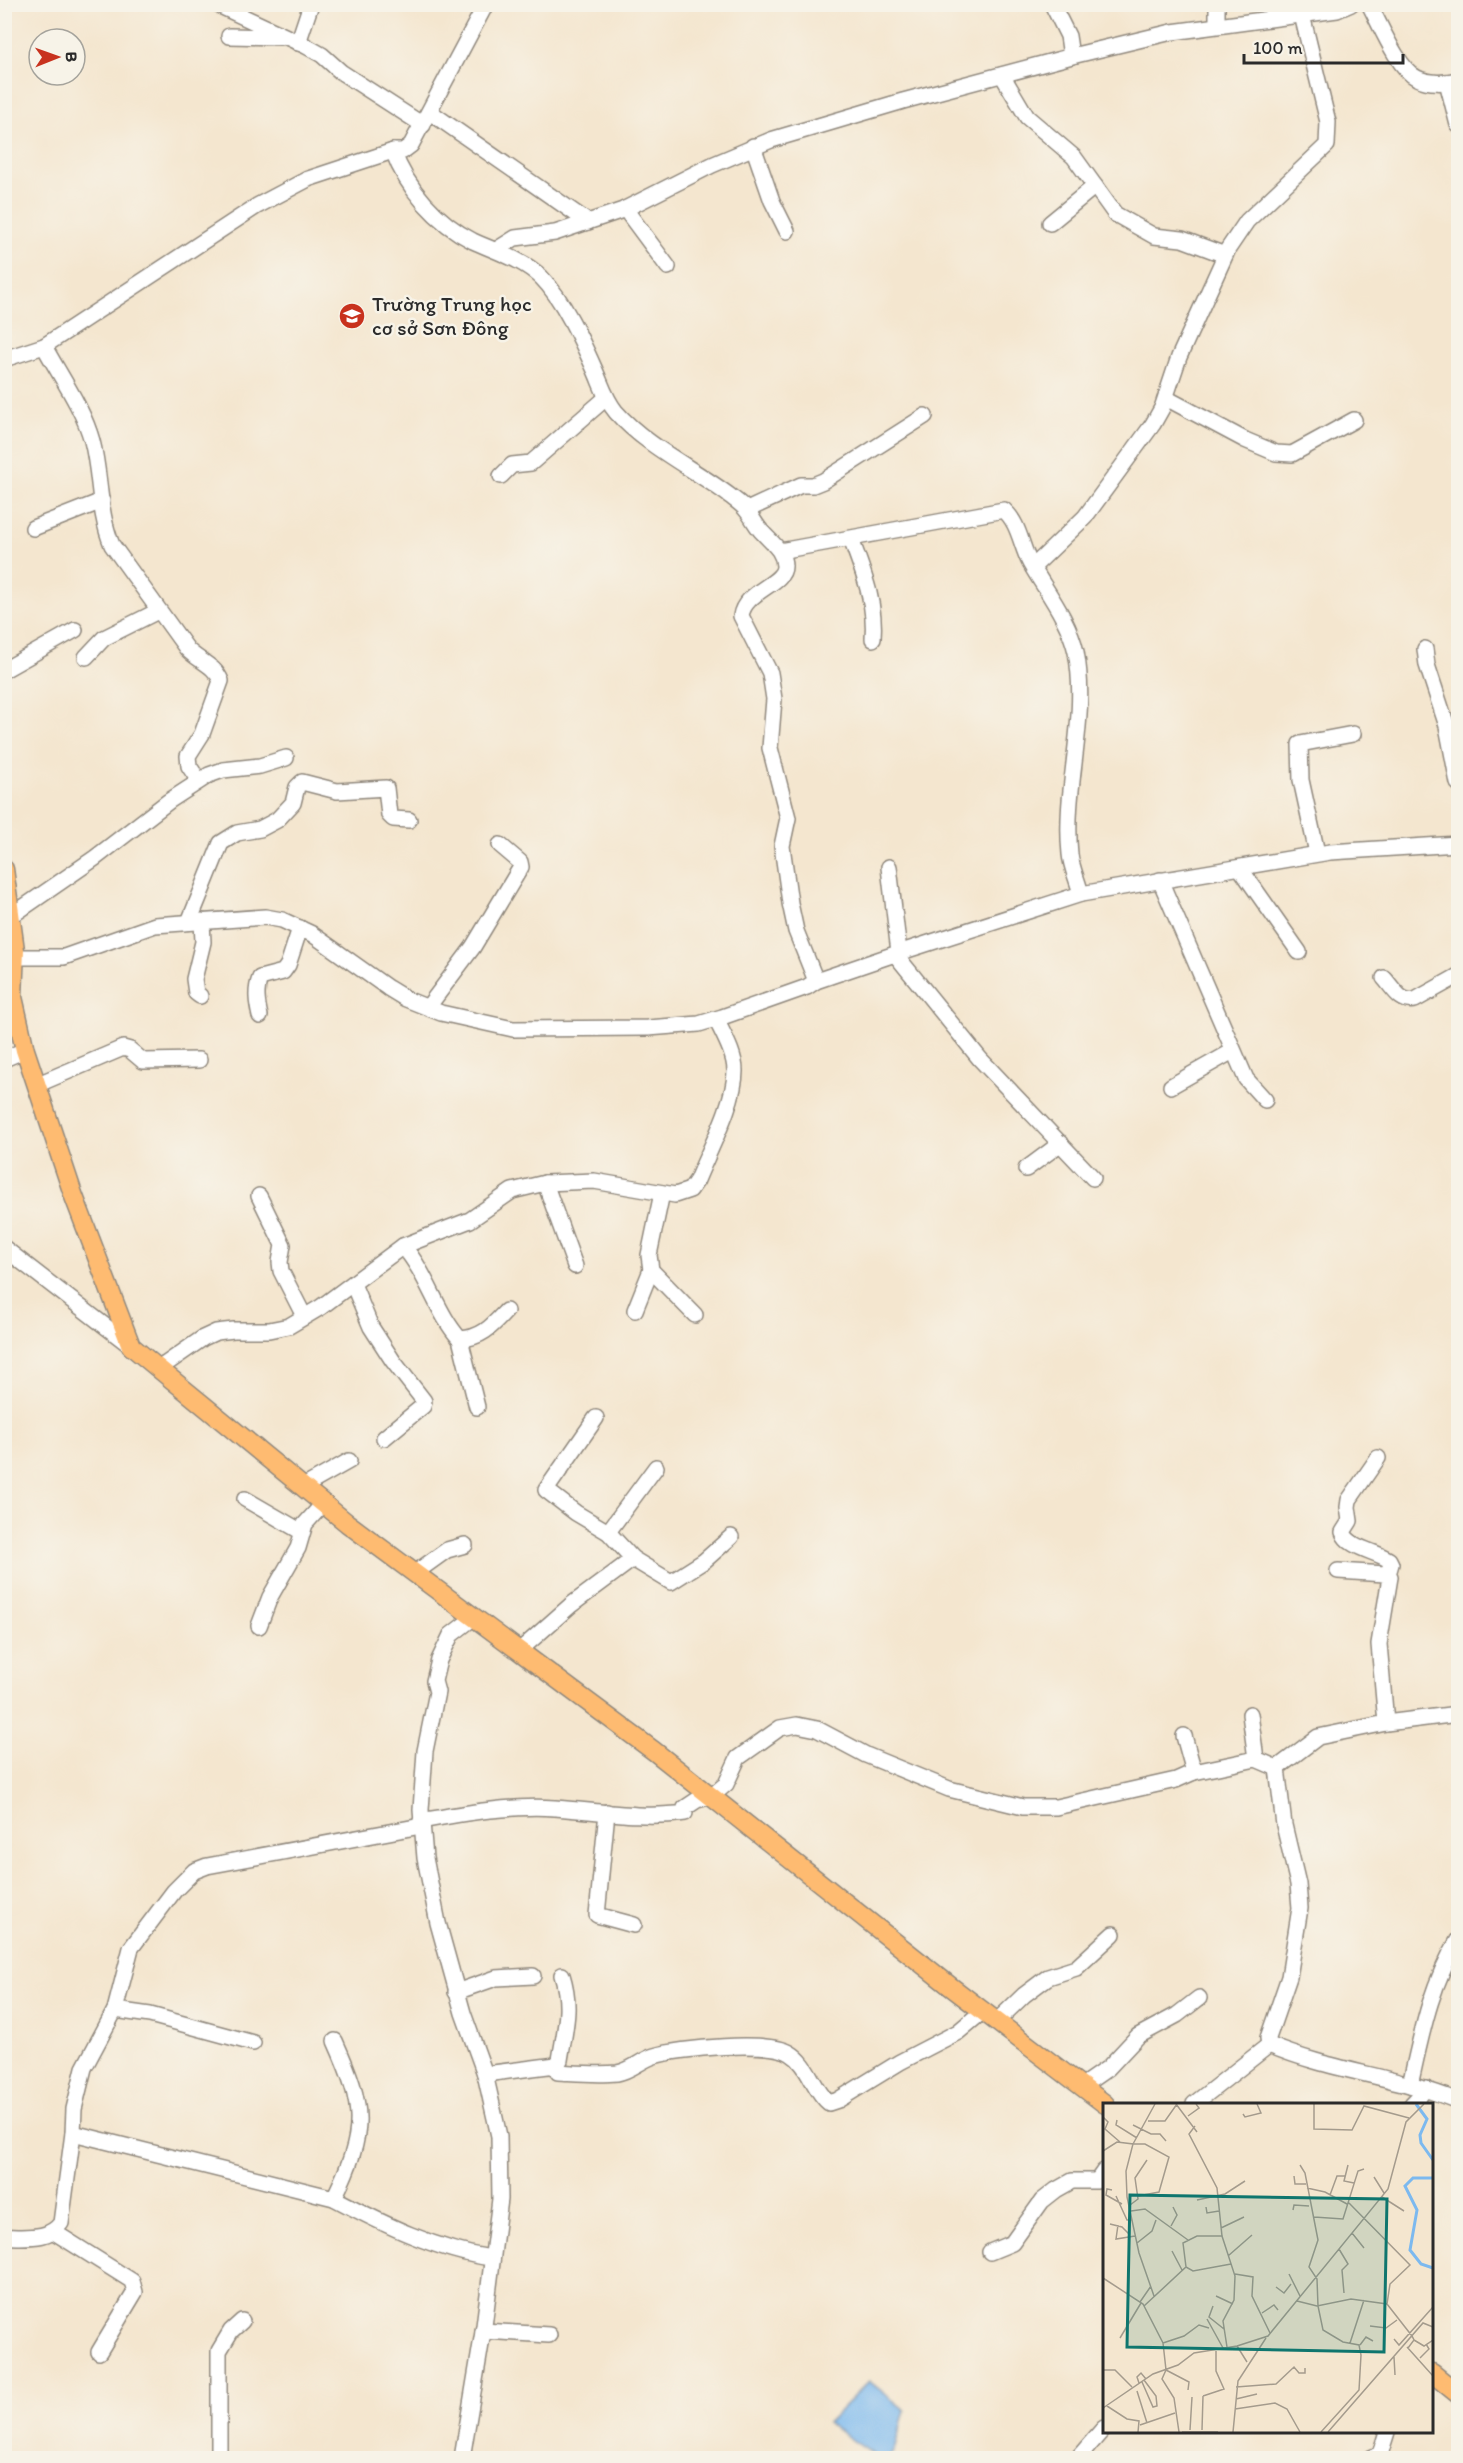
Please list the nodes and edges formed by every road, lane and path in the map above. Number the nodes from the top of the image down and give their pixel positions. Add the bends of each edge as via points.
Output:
1 (216, 4) edge
2 (311, 4) edge
3 (486, 4) edge
4 (1052, 4) edge
5 (1217, 4) edge
6 (1352, 4) edge
7 (1369, 4) edge
8 (236, 9) edge
9 (1302, 15) junction
10 (1216, 25) junction
11 (229, 36) dead end
12 (283, 37) junction
13 (298, 43) junction
14 (1071, 56) junction
15 (1002, 75) junction
16 (1453, 81) edge
17 (426, 119) junction
18 (1458, 125) edge
19 (753, 146) junction
20 (393, 151) junction
21 (1095, 186) junction
22 (625, 209) junction
23 (588, 222) junction
24 (1050, 223) dead end
25 (787, 231) dead end
26 (496, 250) junction
27 (1225, 255) junction
28 (668, 267) dead end
29 (44, 346) junction
30 (4, 359) edge
31 (606, 398) junction
32 (1166, 398) junction
33 (925, 416) dead end
34 (1354, 420) dead end
35 (501, 476) dead end
36 (102, 501) junction
37 (747, 510) junction
38 (33, 528) dead end
39 (851, 539) junction
40 (780, 552) junction
41 (1033, 567) junction
42 (158, 610) junction
43 (75, 630) dead end
44 (873, 639) dead end
45 (1425, 649) dead end
46 (86, 657) dead end
47 (4, 670) edge
48 (1353, 734) dead end
49 (286, 758) dead end
50 (199, 781) junction
51 (1458, 783) edge
52 (409, 820) dead end
53 (1458, 844) edge
54 (500, 845) dead end
55 (1317, 853) junction
56 (889, 867) dead end
57 (1240, 868) junction
58 (4, 869) edge
59 (1160, 880) junction
60 (1081, 894) junction
61 (11, 916) junction
62 (196, 922) junction
63 (300, 928) junction
64 (1299, 952) dead end
65 (897, 953) junction
66 (15, 957) junction
67 (1458, 976) edge
68 (1384, 978) dead end
69 (816, 981) junction
70 (200, 996) dead end
71 (428, 1007) junction
72 (260, 1016) dead end
73 (716, 1019) junction
74 (25, 1050) junction
75 (1233, 1052) junction
76 (4, 1059) edge
77 (199, 1060) dead end
78 (36, 1085) junction
79 (1171, 1086) dead end
80 (1264, 1100) dead end
81 (1060, 1143) junction
82 (1026, 1169) dead end
83 (1093, 1178) dead end
84 (544, 1183) junction
85 (662, 1193) junction
86 (259, 1196) dead end
87 (403, 1246) junction
88 (4, 1248) edge
89 (575, 1266) dead end
90 (651, 1270) junction
91 (353, 1284) junction
92 (635, 1310) dead end
93 (506, 1311) dead end
94 (695, 1315) dead end
95 (304, 1316) junction
96 (460, 1340) junction
97 (131, 1346) junction
98 (160, 1368) junction
99 (477, 1407) dead end
100 (596, 1418) dead end
101 (384, 1438) dead end
102 (1378, 1458) dead end
103 (349, 1461) dead end
104 (656, 1467) dead end
105 (303, 1487) junction
106 (245, 1498) dead end
107 (324, 1504) junction
108 (302, 1532) junction
109 (608, 1532) junction
110 (731, 1538) dead end
111 (465, 1545) dead end
112 (633, 1559) junction
113 (1338, 1571) dead end
114 (415, 1573) junction
115 (1388, 1574) junction
116 (473, 1618) junction
117 (259, 1626) dead end
118 (519, 1651) junction
119 (1250, 1714) dead end
120 (1458, 1714) edge
121 (1386, 1723) junction
122 (1184, 1737) dead end
123 (1256, 1759) junction
124 (1277, 1768) junction
125 (1194, 1772) junction
126 (712, 1796) junction
127 (607, 1812) junction
128 (421, 1824) junction
129 (634, 1925) dead end
130 (1113, 1934) dead end
131 (1458, 1940) edge
132 (562, 1975) dead end
133 (533, 1976) dead end
134 (456, 1992) junction
135 (1199, 1998) dead end
136 (115, 2010) junction
137 (990, 2017) junction
138 (335, 2040) dead end
139 (253, 2043) dead end
140 (1269, 2045) junction
141 (556, 2066) junction
142 (485, 2074) junction
143 (1410, 2085) junction
144 (1082, 2086) junction
145 (1426, 2089) junction
146 (1458, 2101) edge
147 (1105, 2103) edge
148 (1195, 2103) edge
149 (1413, 2103) edge
150 (74, 2133) junction
151 (1103, 2172) edge
152 (334, 2198) junction
153 (54, 2232) junction
154 (4, 2238) edge
155 (990, 2252) dead end
156 (491, 2258) junction
157 (242, 2322) dead end
158 (483, 2331) junction
159 (549, 2335) dead end
160 (99, 2352) dead end
161 (1433, 2375) edge
162 (1458, 2394) edge
163 (1103, 2429) edge
164 (1387, 2433) edge
165 (219, 2458) edge
166 (462, 2458) edge
167 (1078, 2458) edge
168 (1371, 2458) edge

1 - 8 street
2 - 13 street
3 - 17 street
4 - 14 street via 1068,36
5 - 10 street
6 - 9 street
7 - 16 street via 1410,74 1419,79
8 - 12 street
9 - 10 street
9 - 27 street via 1328,122 1327,145 1247,221
10 - 14 street
11 - 12 street
12 - 13 street
13 - 17 street
14 - 15 street
15 - 19 street
15 - 21 street via 1027,117 1074,157
16 - 18 street
17 - 20 street via 411,145 403,151
17 - 23 street
19 - 22 street
19 - 25 street
20 - 26 street via 424,204 460,234
20 - 29 street via 308,179 257,206
21 - 24 street
21 - 27 street via 1115,214 1154,236 1182,239
22 - 23 street
22 - 28 street
23 - 26 street via 555,233 515,238
26 - 31 street via 527,266 555,293
27 - 32 street via 1179,357
29 - 30 street
29 - 36 street via 92,441
31 - 35 street via 531,463 512,465
31 - 37 street via 650,442
32 - 34 street via 1276,453 1292,454
32 - 41 street via 1153,424 1085,517
33 - 37 street via 824,481 801,486
36 - 38 street
36 - 42 street via 112,545
37 - 40 street
39 - 40 street
39 - 41 street via 1004,510 1011,516
39 - 44 street via 872,598
40 - 69 street via 782,574 746,603 741,615 770,673 774,699 770,748 788,818 782,846 790,903 796,931
41 - 60 street via 1056,604 1076,650 1079,680 1069,826 1070,856
42 - 46 street via 104,638
42 - 50 street via 187,649 211,667 221,681 202,734 188,756 189,766
43 - 47 street
45 - 51 street
48 - 55 street via 1301,743 1299,747 1301,780
49 - 50 street via 260,766 222,770
50 - 61 street
52 - 62 street via 389,815 386,788 337,791 302,782 293,803 277,820 260,829 237,833 221,843
53 - 55 street
54 - 71 street via 521,867 473,947
55 - 57 street
56 - 65 street
57 - 59 street
57 - 64 street
58 - 61 main road
59 - 60 street
59 - 75 street
60 - 65 street
61 - 66 main road
62 - 63 street via 265,918
62 - 66 street via 138,929 64,957
62 - 70 street via 202,942 194,979
63 - 71 street via 327,942 388,988
63 - 72 street via 283,972 260,978 256,1002
65 - 69 street
65 - 81 street via 980,1059
66 - 74 main road via 13,997
67 - 68 street via 1408,1001 1402,1000
69 - 73 street
71 - 73 street via 513,1029 648,1028
73 - 85 street via 735,1070 731,1096 690,1190 675,1195
74 - 76 street
74 - 78 main road
75 - 79 street
75 - 80 street via 1246,1079
77 - 78 street via 143,1061 123,1048
78 - 97 main road via 72,1194
81 - 82 street
81 - 83 street
84 - 85 street via 594,1180
84 - 87 street via 512,1191 470,1220
84 - 89 street
85 - 90 street via 649,1255
86 - 95 street via 283,1245 281,1271
87 - 91 street
87 - 96 street via 426,1278
88 - 97 street
90 - 92 street
90 - 94 street
91 - 95 street
91 - 101 street via 371,1327 424,1401
93 - 96 street via 487,1332
95 - 98 street via 282,1328 216,1332
96 - 99 street
97 - 98 main road
98 - 105 main road
100 - 109 street via 546,1490
102 - 115 street via 1349,1500 1350,1521 1342,1532 1350,1541 1389,1560
103 - 105 street
104 - 109 street
105 - 107 main road
106 - 108 street
107 - 108 street
107 - 114 main road
108 - 117 street via 298,1548 270,1597
109 - 112 street
110 - 112 street via 671,1582
111 - 114 street via 447,1550
112 - 118 street via 571,1605
113 - 115 street
114 - 116 main road
115 - 121 street via 1390,1583 1379,1644
116 - 118 main road
116 - 128 street via 451,1635 439,1660 423,1768
118 - 126 main road
119 - 123 street
120 - 121 street
121 - 124 street via 1318,1737
122 - 125 street
123 - 124 street
123 - 125 street
124 - 140 street via 1300,1908 1289,1977
125 - 126 street via 1176,1780 1056,1807 1023,1807 949,1789 866,1755 817,1729 797,1725 780,1728 738,1758 726,1784
126 - 127 street via 697,1800 685,1808 685,1813
126 - 137 main road
127 - 128 street via 553,1808 488,1811
127 - 129 street via 597,1915
128 - 134 street via 433,1901
128 - 136 street via 194,1871 131,1948
130 - 137 street via 1076,1968 1048,1977
131 - 143 street via 1428,2005
132 - 141 street via 568,1993 568,2016
133 - 134 street via 496,1978
134 - 142 street
135 - 144 street via 1138,2036 1108,2068
136 - 139 street via 150,2015
136 - 150 street via 84,2068 74,2109
137 - 141 street via 829,2103 800,2061 790,2052 775,2049 679,2050 655,2055 619,2073 558,2072
137 - 144 main road
138 - 152 street via 351,2077 360,2118 355,2144
140 - 143 street via 1296,2057
140 - 148 street
141 - 142 street
142 - 156 street via 499,2136 500,2199
143 - 145 street
144 - 147 main road
145 - 146 street
145 - 149 street
150 - 152 street
150 - 153 street via 65,2205 61,2223
151 - 155 street via 1097,2181 1072,2181 1056,2190 1042,2201 1012,2243
152 - 156 street via 426,2241 463,2254
153 - 154 street
153 - 160 street via 135,2286
156 - 158 street
157 - 165 street via 231,2331 219,2351
158 - 159 street
158 - 166 street
161 - 162 main road
163 - 167 street
164 - 168 street via 1380,2454

